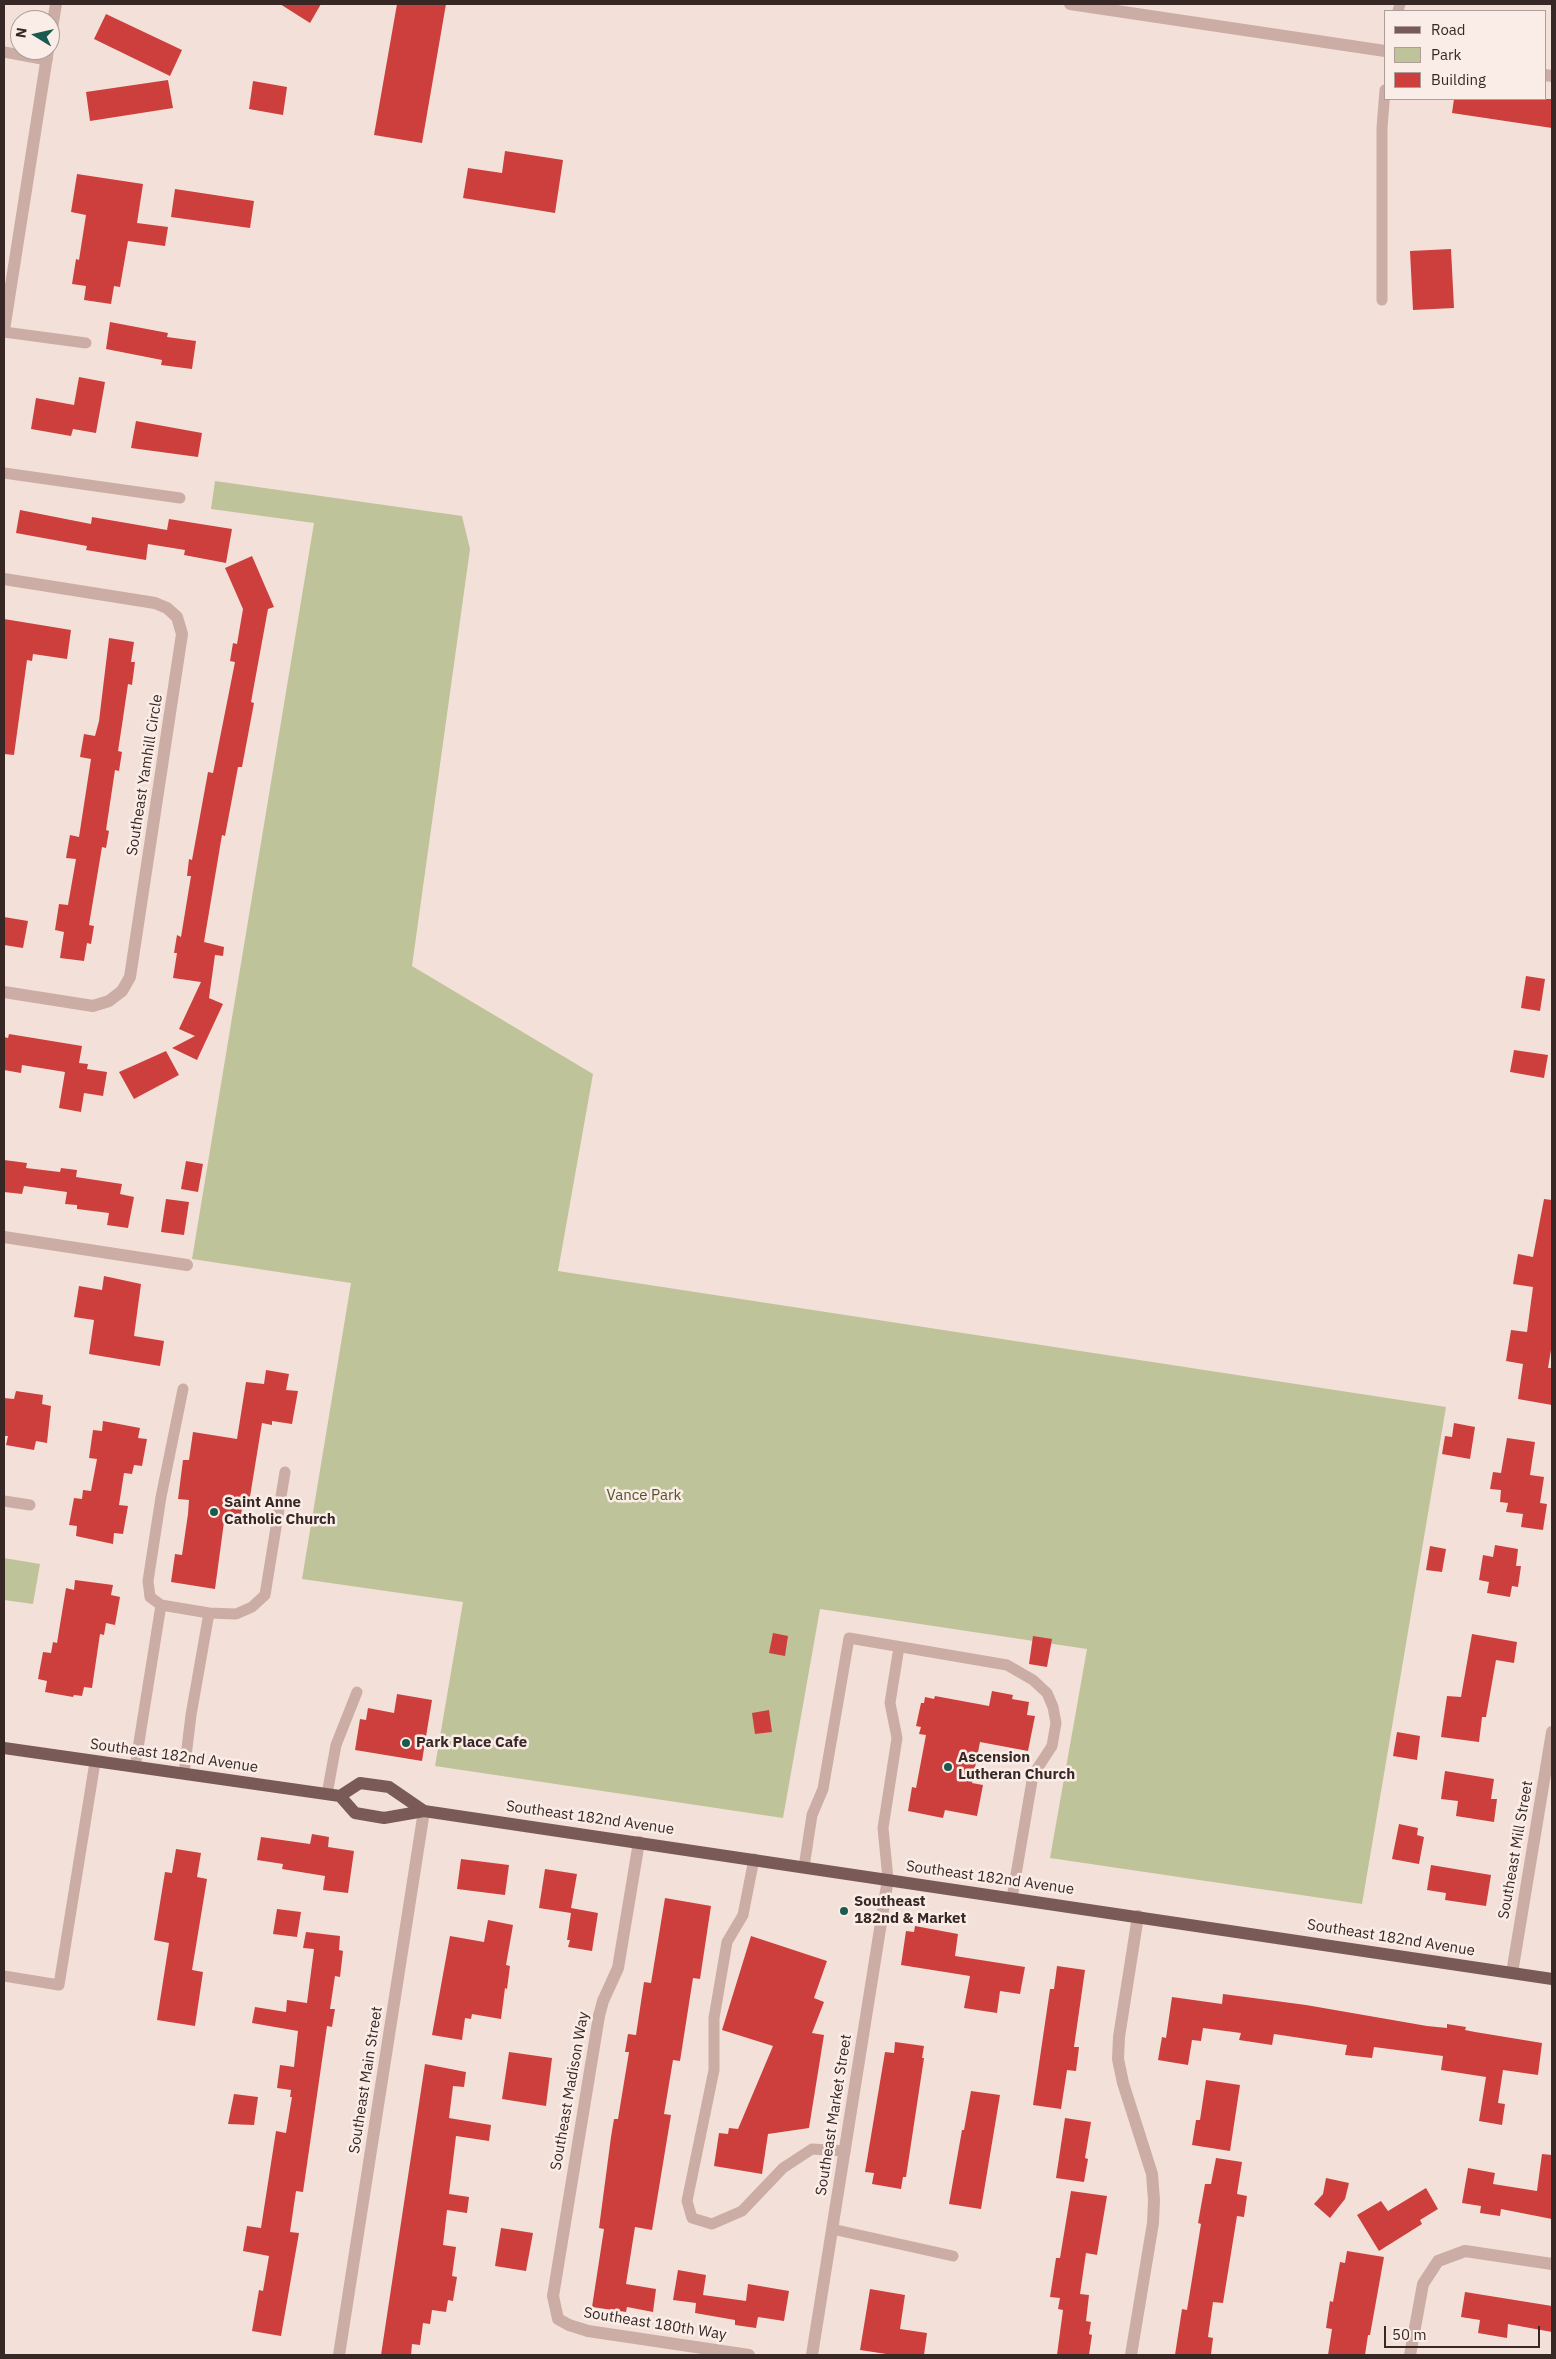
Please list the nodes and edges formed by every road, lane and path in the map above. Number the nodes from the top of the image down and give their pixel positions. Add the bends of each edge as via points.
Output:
1 (1070, 4) edge
2 (1384, 51) edge
3 (47, 60) edge
4 (1384, 100) edge
5 (1382, 300) dead end
6 (4, 331) edge
7 (86, 343) dead end
8 (4, 473) edge
9 (180, 498) dead end
10 (4, 579) edge
11 (4, 992) edge
12 (4, 1237) edge
13 (187, 1265) dead end
14 (183, 1389) dead end
15 (285, 1472) dead end
16 (4, 1501) edge
17 (30, 1505) dead end
18 (161, 1605) junction
19 (209, 1613) junction
20 (899, 1647) junction
21 (357, 1692) dead end
22 (1552, 1732) edge
23 (4, 1748) edge
24 (95, 1762) junction
25 (135, 1767) junction
26 (184, 1773) junction
27 (327, 1794) junction
28 (340, 1796) junction
29 (424, 1811) junction
30 (639, 1842) junction
31 (754, 1859) junction
32 (804, 1867) junction
33 (888, 1879) junction
34 (1012, 1898) junction
35 (1138, 1916) junction
36 (1512, 1973) junction
37 (4, 1976) edge
38 (1552, 1979) edge
39 (845, 2151) junction
40 (832, 2229) junction
41 (953, 2256) dead end
42 (1552, 2264) edge
43 (558, 2319) joint
44 (339, 2355) edge
45 (749, 2355) edge
46 (812, 2355) edge
47 (1131, 2355) edge
48 (1410, 2355) edge

1 - 2 street
3 - 6 street
4 - 5 lane
6 - 7 lane
8 - 9 lane
10 - 11 street, Southeast Yamhill Circle via 155,603 167,608 177,618 182,634 130,977 122,991 109,1001 93,1006
12 - 13 street
14 - 18 lane via 148,1581 150,1597
15 - 19 lane via 265,1595 252,1607 236,1614
16 - 17 lane
18 - 19 lane
18 - 25 lane
19 - 26 lane
20 - 32 lane via 849,1638 823,1789 812,1814
20 - 33 lane via 890,1703 897,1738 883,1828
20 - 34 lane via 1007,1664 1047,1693 1056,1723 1052,1746 1033,1775
21 - 27 lane via 336,1745
22 - 36 street, Southeast Mill Street
23 - 24 main road, Southeast 182nd Avenue
24 - 25 main road, Southeast 182nd Avenue
24 - 37 lane via 59,1985
25 - 26 main road, Southeast 182nd Avenue
26 - 27 main road, Southeast 182nd Avenue
27 - 28 main road, Southeast 182nd Avenue
28 - 29 main road, Southeast 182nd Avenue via 355,1813 384,1818
28 - 29 main road, Southeast 182nd Avenue via 360,1783 389,1787
29 - 30 main road, Southeast 182nd Avenue
29 - 44 street, Southeast Main Street
30 - 31 main road, Southeast 182nd Avenue
30 - 43 street, Southeast Madison Way via 618,1968 598,2016 553,2296
31 - 32 main road, Southeast 182nd Avenue
31 - 39 lane via 743,1915 727,1942 714,2018 714,2070 687,2201 692,2218 712,2224 742,2211 783,2168 812,2149
32 - 33 main road, Southeast 182nd Avenue
33 - 34 main road, Southeast 182nd Avenue
33 - 39 street, Southeast Market Street
34 - 35 main road, Southeast 182nd Avenue
35 - 36 main road, Southeast 182nd Avenue
35 - 47 street via 1118,2059 1122,2083 1152,2174 1154,2200
36 - 38 main road, Southeast 182nd Avenue
39 - 40 street, Southeast Market Street
40 - 41 lane
40 - 46 street, Southeast Market Street
42 - 48 street via 1465,2251 1438,2261 1423,2284
43 - 45 street, Southeast 180th Way via 588,2331

